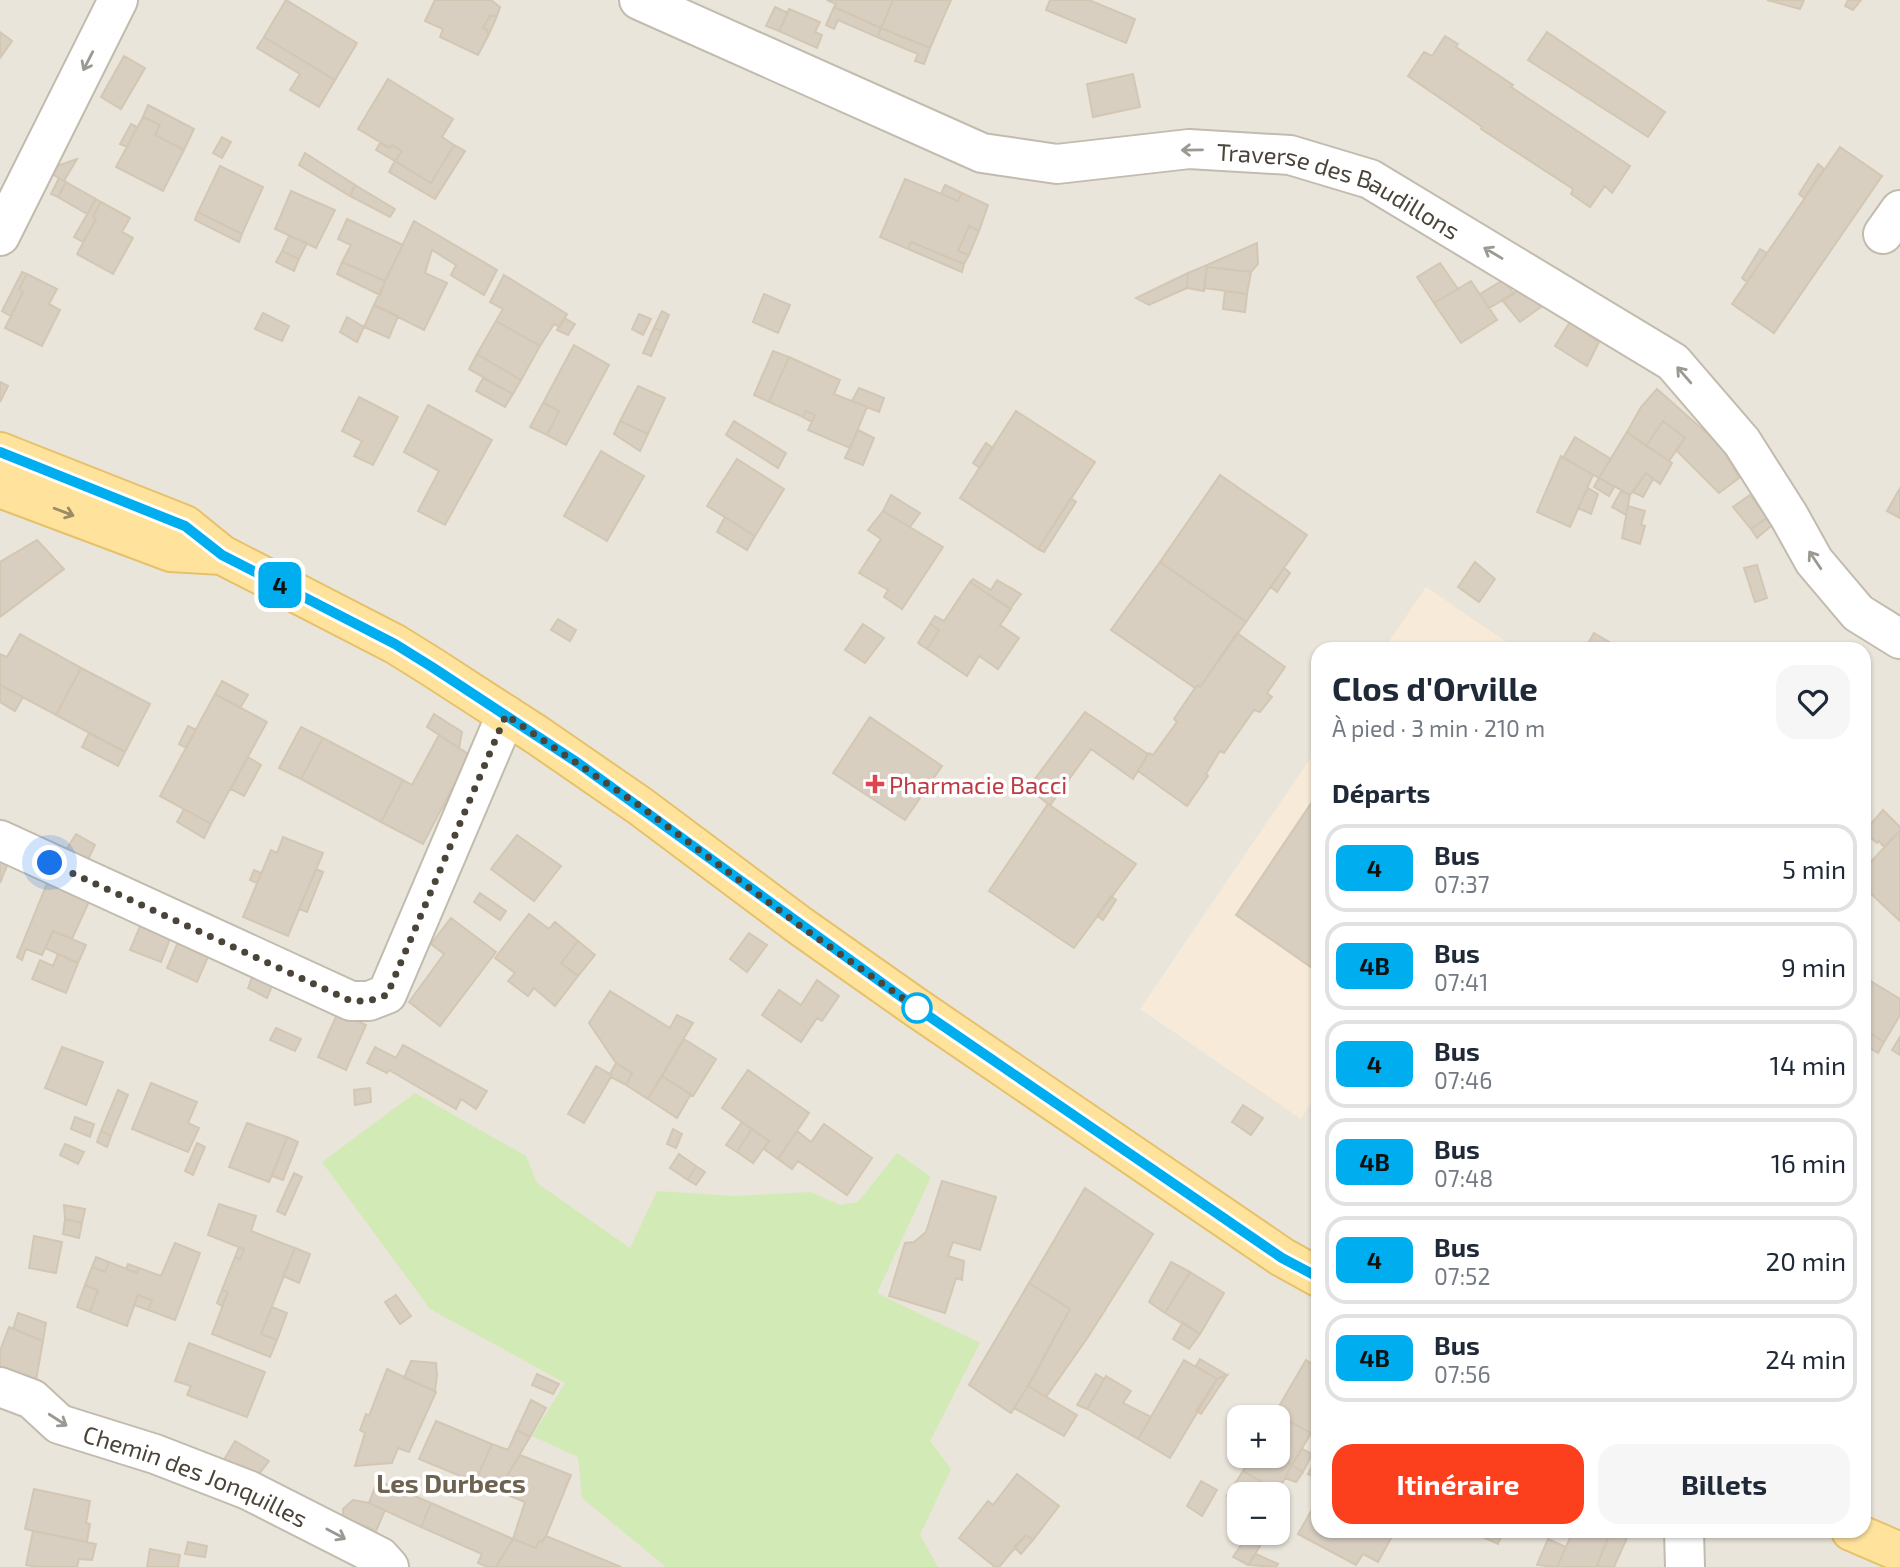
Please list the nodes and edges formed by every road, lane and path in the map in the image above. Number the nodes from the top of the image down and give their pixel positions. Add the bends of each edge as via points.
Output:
1 (118, 0) edge
2 (639, 0) edge
3 (0, 236) edge
4 (0, 452) edge
5 (0, 488) edge
6 (222, 555) junction
7 (1900, 639) edge
8 (506, 715) junction
9 (0, 840) edge
10 (1311, 1273) edge
11 (0, 1387) edge
12 (1684, 1538) edge
13 (1867, 1538) edge
14 (1900, 1552) edge
15 (389, 1567) edge
16 (1685, 1567) edge

1 -> 3 street
7 -> 2 street, Traverse des Baudillons via 1858,613 1814,561 1742,442 1673,362 1370,179 1290,155 1189,149 1057,164 982,153
4 - 6 main road via 185,526
5 -> 6 main road via 171,552
6 - 8 main road via 395,644
8 - 9 street via 387,995 369,1001 351,1001
8 - 10 main road via 1020,1080
11 -> 15 street, Chemin des Jonquilles via 32,1399 59,1424 248,1490 380,1557
12 - 16 street
13 - 14 main road

